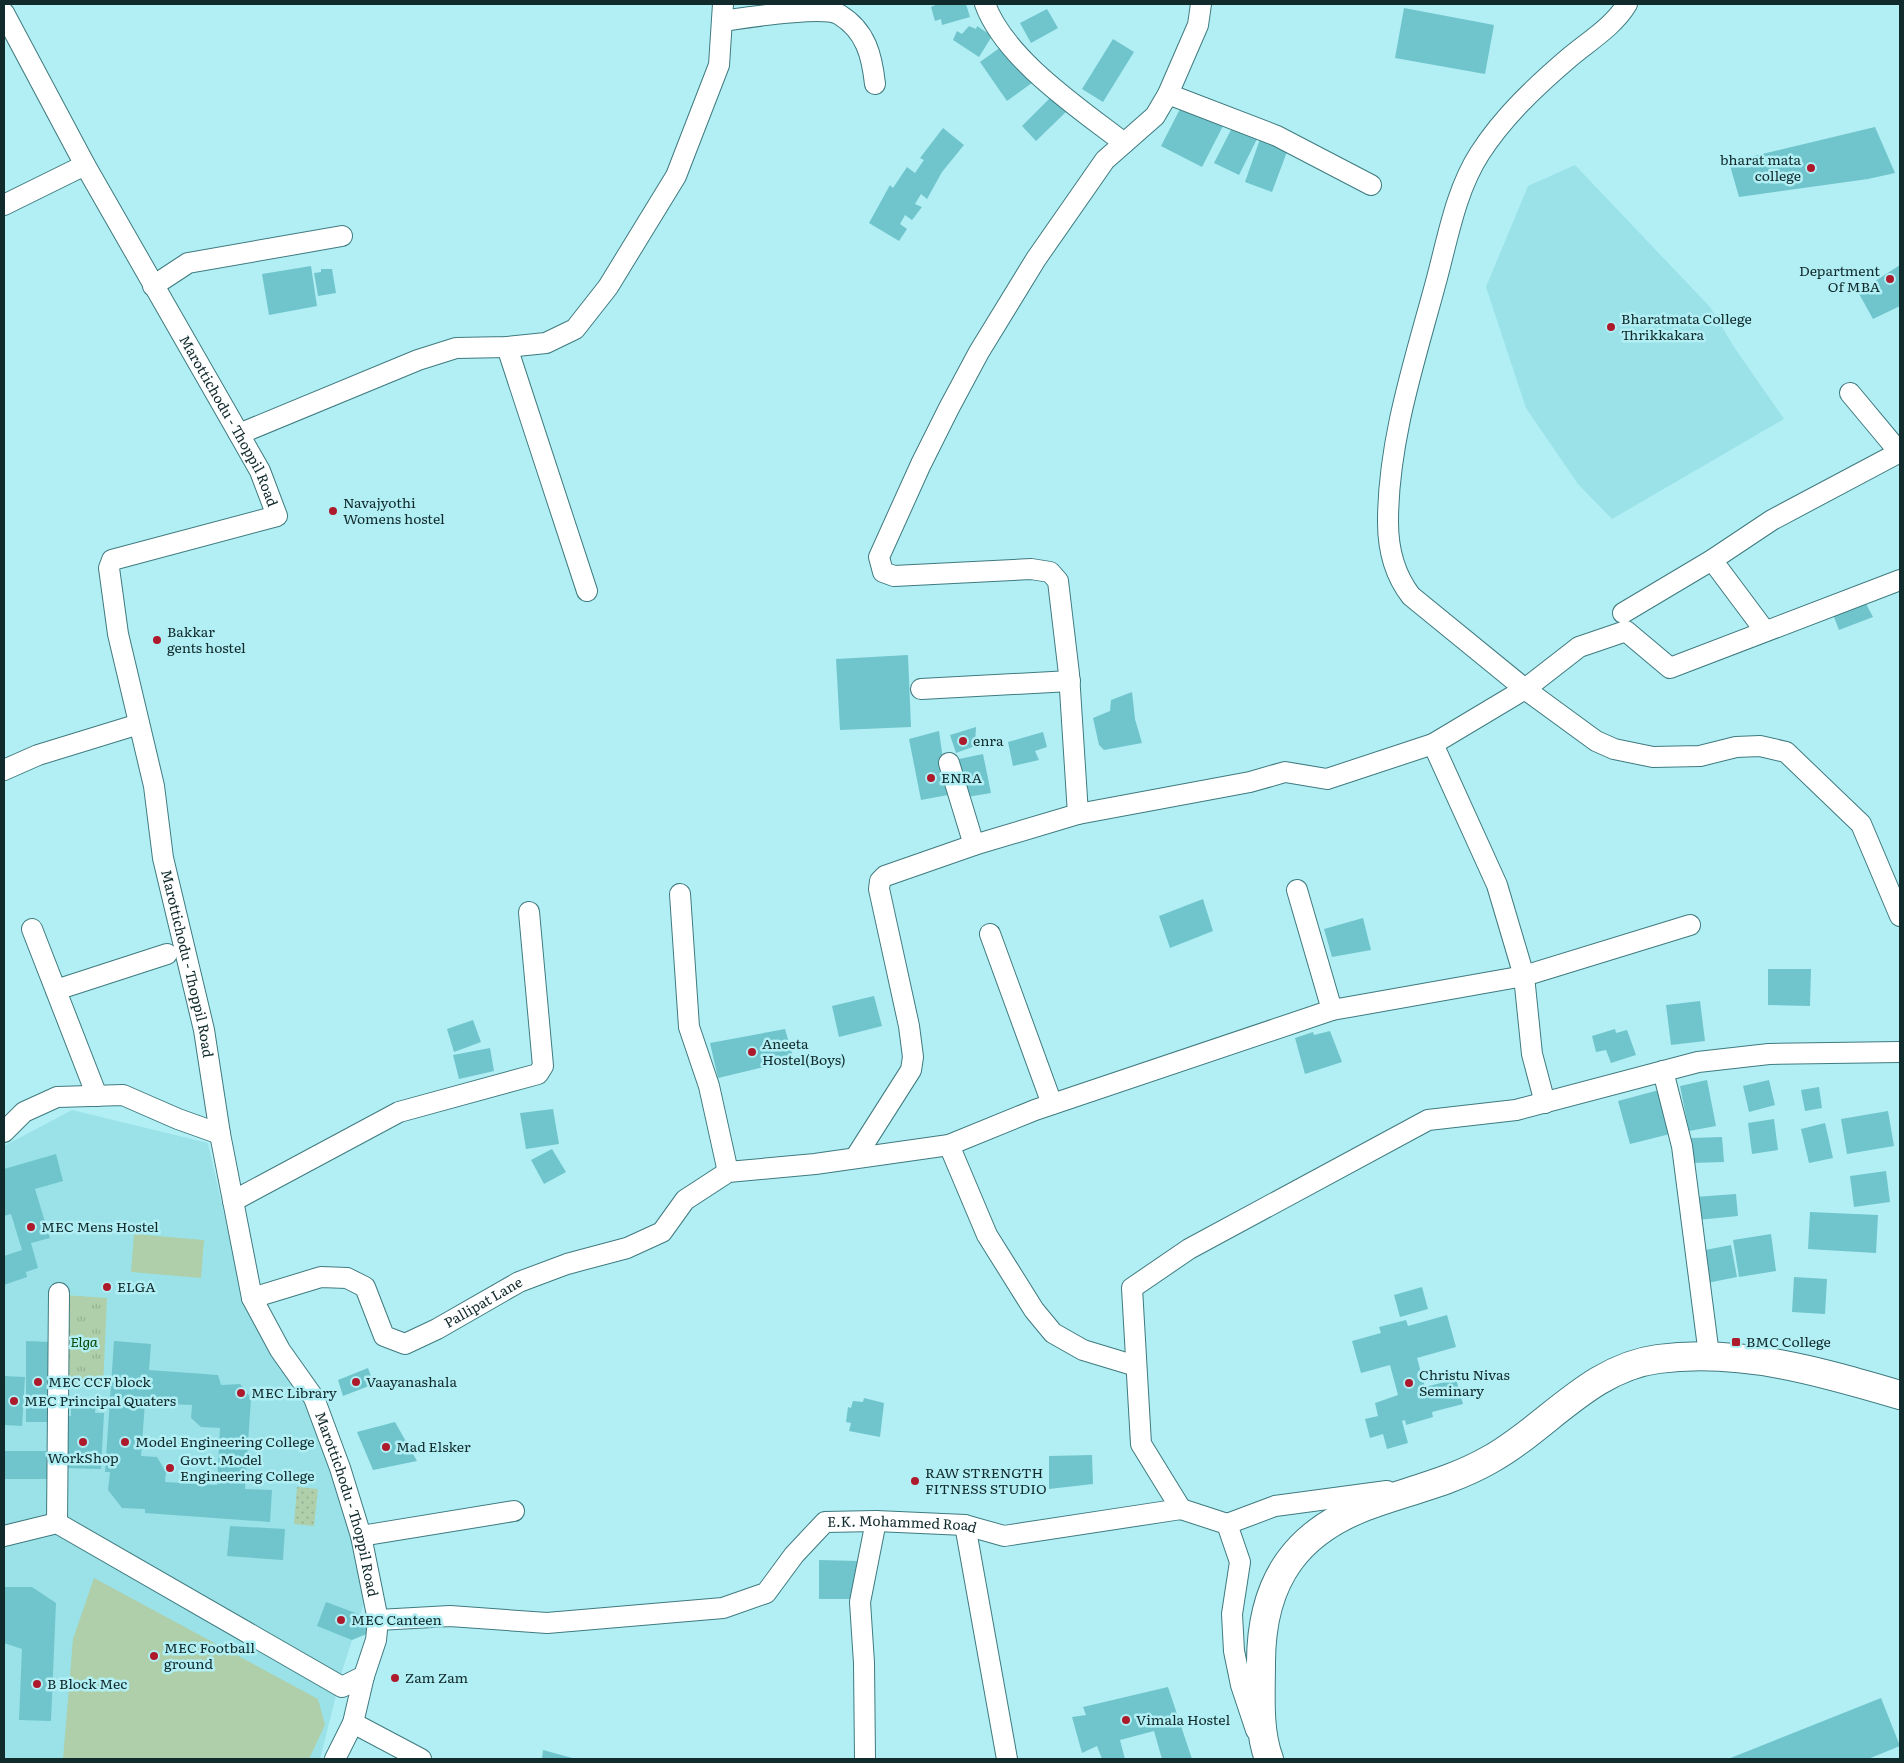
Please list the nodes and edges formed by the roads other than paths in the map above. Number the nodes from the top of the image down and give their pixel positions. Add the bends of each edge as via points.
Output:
1 (985, 4) edge
2 (1201, 4) edge
3 (1627, 4) edge
4 (723, 12) edge
5 (4, 13) edge
6 (875, 84) dead end
7 (1168, 94) junction
8 (1124, 143) junction
9 (85, 165) junction
10 (1371, 184) dead end
11 (4, 206) edge
12 (342, 236) dead end
13 (153, 286) junction
14 (507, 347) junction
15 (1850, 393) dead end
16 (239, 434) junction
17 (1900, 453) edge
18 (1712, 560) junction
19 (1900, 580) edge
20 (587, 591) dead end
21 (1623, 612) dead end
22 (1764, 631) junction
23 (1070, 681) junction
24 (921, 689) dead end
25 (1525, 689) junction
26 (139, 724) junction
27 (1433, 744) junction
28 (949, 763) dead end
29 (4, 770) edge
30 (1078, 814) junction
31 (974, 845) junction
32 (1297, 890) dead end
33 (680, 894) dead end
34 (529, 912) dead end
35 (1900, 916) edge
36 (1690, 925) dead end
37 (32, 928) dead end
38 (990, 934) dead end
39 (167, 954) dead end
40 (1524, 976) junction
41 (56, 990) junction
42 (1332, 1010) junction
43 (1900, 1052) edge
44 (1663, 1071) junction
45 (97, 1096) junction
46 (1545, 1102) junction
47 (1052, 1104) junction
48 (4, 1132) edge
49 (220, 1134) junction
50 (949, 1145) junction
51 (855, 1158) junction
52 (728, 1172) junction
53 (233, 1201) junction
54 (59, 1293) dead end
55 (252, 1298) junction
56 (1709, 1355) junction
57 (1136, 1366) junction
58 (1900, 1395) edge
59 (1436, 1484) junction
60 (1181, 1509) junction
61 (514, 1511) dead end
62 (876, 1521) junction
63 (57, 1522) junction
64 (1227, 1524) junction
65 (964, 1525) junction
66 (4, 1536) edge
67 (361, 1536) junction
68 (378, 1620) junction
69 (364, 1676) junction
70 (353, 1723) junction
71 (1266, 1753) edge
72 (334, 1759) edge
73 (421, 1759) edge
74 (865, 1759) edge
75 (1007, 1759) edge

1 - 8 street via 990,19 1004,39 1026,62 1052,87
2 - 7 street via 1198,25
3 - 25 street via 1620,15 1506,117 1479,155 1459,196 1400,416 1388,522 1391,555 1400,582 1411,596
4 - 6 street via 839,14 860,33 873,58
4 - 14 street via 719,65 676,176 608,288 575,329 546,343
5 - 9 street, Marottichodu - Thoppil Road
7 - 8 street via 1155,116
7 - 10 street via 1277,136
8 - 23 street via 1106,160 1036,259 992,329 921,464 879,557 883,572 894,576 1031,568 1050,572 1058,581
9 - 11 street
9 - 13 street, Marottichodu - Thoppil Road
12 - 13 street via 188,263
13 - 16 street, Marottichodu - Thoppil Road
14 - 16 street via 456,348 418,360
14 - 20 street
15 - 17 street
16 - 26 street, Marottichodu - Thoppil Road via 260,471 277,516 112,560 109,568 118,634
17 - 18 street via 1772,520
18 - 21 street
18 - 22 street
19 - 22 street
22 - 25 street via 1670,668 1626,631 1604,636 1579,646
23 - 24 street
23 - 30 street
25 - 27 street
25 - 35 street via 1596,741 1614,749 1653,757 1700,756 1736,747 1760,746 1786,752 1861,824
26 - 29 street via 38,755
26 - 49 street, Marottichodu - Thoppil Road via 154,786 163,858 204,1030
27 - 30 street via 1327,779 1285,772 1250,782
27 - 40 street via 1497,885
28 - 31 street
30 - 31 street
31 - 51 street via 880,880 879,889 909,1026 911,1070
32 - 42 street
33 - 52 street via 689,1027 710,1086
34 - 53 street via 543,1066 538,1074 399,1112
36 - 40 street
37 - 41 street
38 - 47 street
39 - 41 street
40 - 42 street
40 - 46 street via 1532,1054
41 - 45 street
42 - 47 street
43 - 44 street via 1769,1054 1698,1062
44 - 46 street
44 - 56 street via 1682,1146
45 - 48 street via 57,1097 24,1112
45 - 49 street via 123,1095
46 - 57 street via 1516,1110 1428,1120 1189,1249 1132,1288
47 - 50 street
49 - 53 street, Marottichodu - Thoppil Road
50 - 51 street
50 - 57 street via 987,1234 1034,1310 1053,1333 1083,1350
51 - 52 street
52 - 55 street, Pallipat Lane via 685,1200 662,1232 627,1248 567,1264 519,1282 405,1344 384,1336 365,1287 347,1278 321,1277
53 - 55 street, Marottichodu - Thoppil Road
54 - 63 street
55 - 67 street, Marottichodu - Thoppil Road via 280,1350 314,1398
56 - 58 main road via 1778,1363
56 - 59 main road via 1658,1359 1624,1369 1574,1396 1490,1460
57 - 60 street via 1141,1444
59 - 64 street via 1276,1506
59 - 71 main road via 1377,1502 1332,1523 1297,1550 1283,1567 1265,1621 1261,1654
60 - 64 street, E.K. Mohammed Road
60 - 65 street, E.K. Mohammed Road via 1004,1536
61 - 67 street
62 - 65 street, E.K. Mohammed Road
62 - 68 street, E.K. Mohammed Road via 825,1522 794,1555 766,1593 723,1608 547,1623 450,1616
62 - 74 street via 860,1602
63 - 66 street
63 - 69 street via 342,1687
64 - 71 street via 1240,1562 1232,1614 1234,1651 1240,1685
65 - 75 street
67 - 68 street, Marottichodu - Thoppil Road
68 - 69 street, Marottichodu - Thoppil Road via 376,1640
69 - 70 street, Marottichodu - Thoppil Road
70 - 72 street, Marottichodu - Thoppil Road
70 - 73 street

